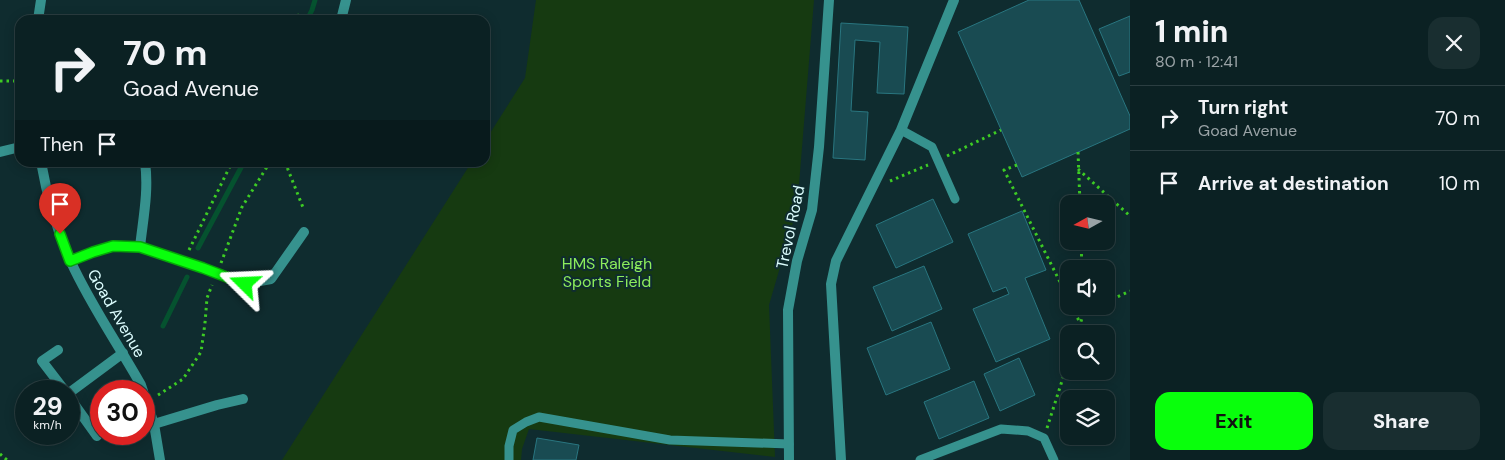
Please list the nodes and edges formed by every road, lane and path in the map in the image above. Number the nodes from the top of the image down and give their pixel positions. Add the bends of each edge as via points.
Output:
1 (41, 0) edge
2 (346, 0) edge
3 (828, 0) edge
4 (954, 0) edge
5 (39, 15) edge
6 (342, 15) edge
7 (0, 81) edge
8 (15, 81) edge
9 (901, 130) junction
10 (15, 148) edge
11 (0, 152) edge
12 (1078, 152) dead end
13 (1017, 165) dead end
14 (42, 167) edge
15 (145, 167) edge
16 (230, 167) edge
17 (267, 167) edge
18 (287, 167) edge
19 (1078, 169) junction
20 (1079, 195) edge
21 (955, 199) dead end
22 (304, 210) dead end
23 (1130, 216) edge
24 (304, 232) dead end
25 (140, 247) junction
26 (70, 261) junction
27 (184, 262) junction
28 (217, 273) junction
29 (1060, 282) edge
30 (1130, 291) edge
31 (1115, 298) edge
32 (1076, 315) edge
33 (1083, 315) edge
34 (1080, 323) joint
35 (58, 350) dead end
36 (123, 353) junction
37 (57, 380) edge
38 (136, 380) edge
39 (1062, 380) edge
40 (80, 386) edge
41 (155, 391) edge
42 (243, 399) dead end
43 (80, 411) edge
44 (155, 424) edge
45 (90, 426) edge
46 (155, 430) edge
47 (1044, 438) junction
48 (789, 444) junction
49 (0, 454) edge
50 (8, 460) edge
51 (160, 460) edge
52 (509, 460) edge
53 (789, 460) edge
54 (841, 460) edge
55 (920, 460) edge
56 (1054, 460) edge

1 - 5 street
2 - 6 street
3 - 48 street, Trevol Road via 812,210 797,261 788,310
4 - 9 street
7 - 8 path
9 - 21 lane via 932,147
9 - 54 street via 836,261 831,284
10 - 11 street
12 - 19 path
13 - 29 path via 1004,170
14 - 26 street, Goad Avenue
15 - 25 street
16 - 27 path
17 - 28 path via 242,208
18 - 22 path
19 - 20 path
19 - 23 path
24 - 28 street via 272,279 245,284
25 - 26 street via 113,246
25 - 27 street
26 - 36 street, Goad Avenue
27 - 28 street
28 - 41 path via 207,298 201,352 183,379
30 - 31 path
32 - 34 path
33 - 34 path
35 - 37 street via 42,361
36 - 38 street, Goad Avenue
36 - 40 street
39 - 47 path
42 - 44 street
43 - 45 street
46 - 51 street, Goad Avenue
47 - 55 lane via 1028,431 1001,429
47 - 56 lane
48 - 52 lane via 670,440 539,417 513,430
48 - 53 street, Trevol Road
49 - 50 path

